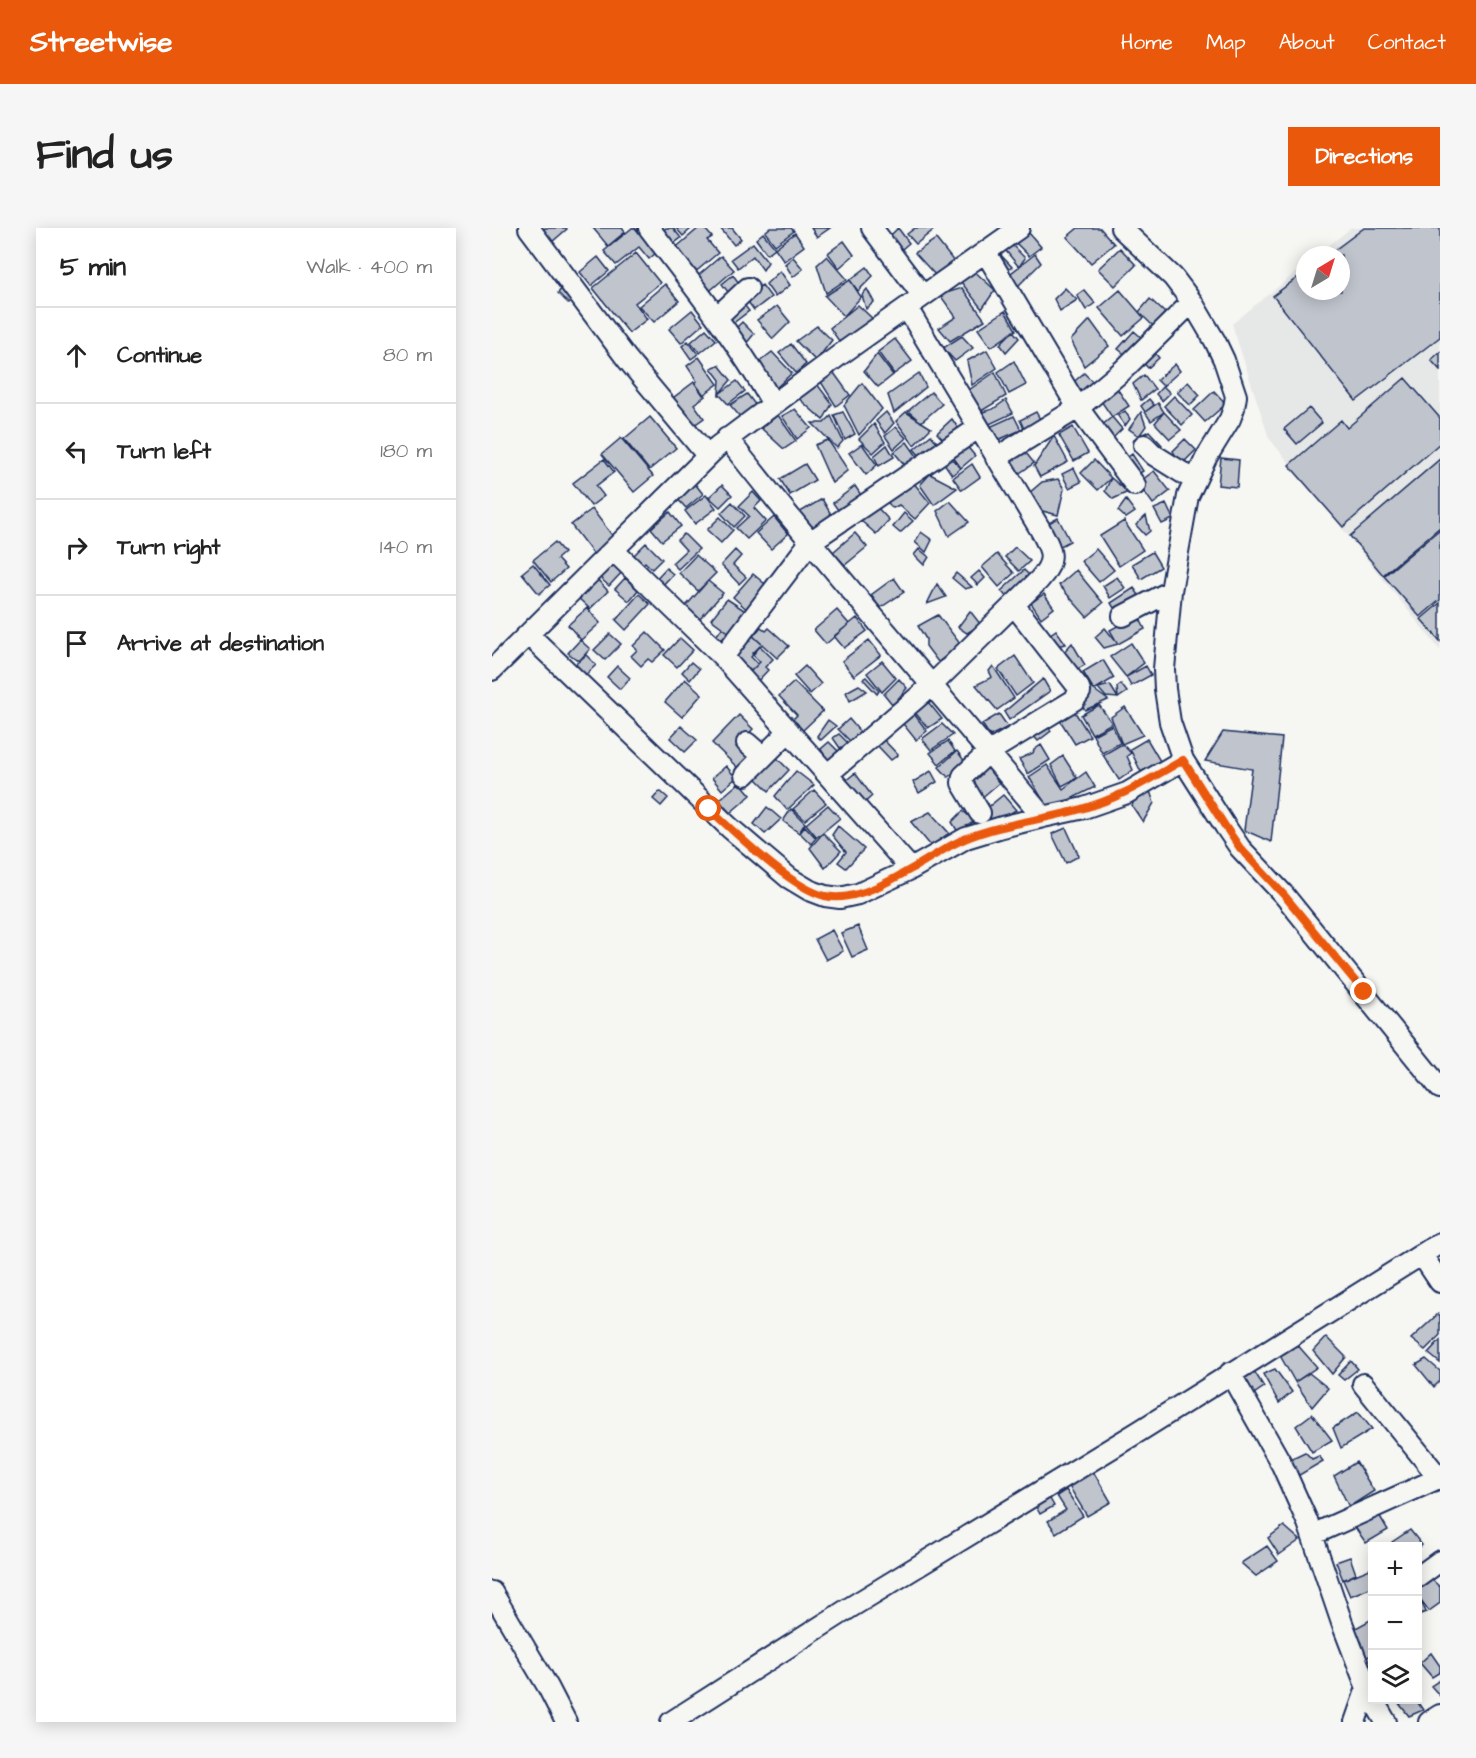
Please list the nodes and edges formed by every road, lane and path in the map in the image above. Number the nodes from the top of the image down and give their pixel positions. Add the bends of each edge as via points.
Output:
1 (649, 228) edge
2 (872, 228) edge
3 (1019, 228) edge
4 (1121, 228) edge
5 (530, 229) edge
6 (992, 240) edge
7 (747, 288) dead end
8 (923, 296) junction
9 (1192, 302) junction
10 (907, 308) junction
11 (717, 317) junction
12 (773, 404) junction
13 (1078, 408) junction
14 (978, 428) junction
15 (727, 438) junction
16 (1144, 446) dead end
17 (707, 455) junction
18 (996, 458) junction
19 (1194, 480) junction
20 (1135, 485) dead end
21 (810, 542) junction
22 (613, 550) junction
23 (1171, 591) junction
24 (1014, 605) junction
25 (1123, 616) dead end
26 (529, 634) junction
27 (723, 657) junction
28 (492, 670) edge
29 (932, 685) junction
30 (789, 731) junction
31 (747, 743) dead end
32 (989, 752) junction
33 (763, 757) junction
34 (1183, 760) junction
35 (828, 774) junction
36 (745, 775) dead end
37 (980, 813) dead end
38 (1043, 817) junction
39 (911, 869) junction
40 (1440, 1088) edge
41 (1440, 1243) edge
42 (1422, 1254) junction
43 (1440, 1282) edge
44 (1230, 1373) junction
45 (1363, 1384) dead end
46 (1439, 1479) edge
47 (1312, 1535) junction
48 (1440, 1561) edge
49 (1422, 1574) edge
50 (492, 1592) edge
51 (1368, 1687) edge
52 (1368, 1700) edge
53 (1376, 1704) edge
54 (1440, 1715) edge
55 (566, 1722) edge
56 (671, 1722) edge
57 (1355, 1722) edge
58 (1386, 1722) edge
59 (1429, 1722) edge

1 - 11 street
2 - 8 street
3 - 6 street
4 - 9 street via 1173,277
5 - 17 street via 627,359
6 - 8 street
6 - 13 street
7 - 11 street
8 - 10 street
9 - 13 street
9 - 19 street via 1224,360 1236,396 1230,419
10 - 12 street
10 - 14 street
11 - 12 street
12 - 15 street
13 - 18 street
13 - 20 street
14 - 18 street
14 - 21 street
15 - 17 street
15 - 21 street
16 - 19 street
17 - 22 street
18 - 24 street via 1043,535 1052,562
19 - 23 street via 1183,515
21 - 27 street
21 - 29 street
22 - 26 street
22 - 27 street
23 - 25 street
23 - 34 street via 1164,669 1170,722
24 - 29 street
24 - 32 street via 1080,692 1074,700
26 - 28 street
26 - 39 street via 709,809 789,878 809,890 840,898 858,894
27 - 30 street
29 - 32 street
29 - 35 street
30 - 33 street
30 - 35 street
31 - 33 street
32 - 37 street via 961,780
32 - 38 street
33 - 36 street
34 - 38 street via 1126,793
34 - 40 street via 1240,848 1321,939
35 - 39 street
38 - 39 street via 966,838
41 - 42 street
42 - 43 street
42 - 44 street
44 - 47 street via 1282,1465
44 - 56 street
45 - 46 street
46 - 47 street
47 - 51 street
48 - 49 street
50 - 55 street
52 - 57 street
53 - 58 street
54 - 59 street

